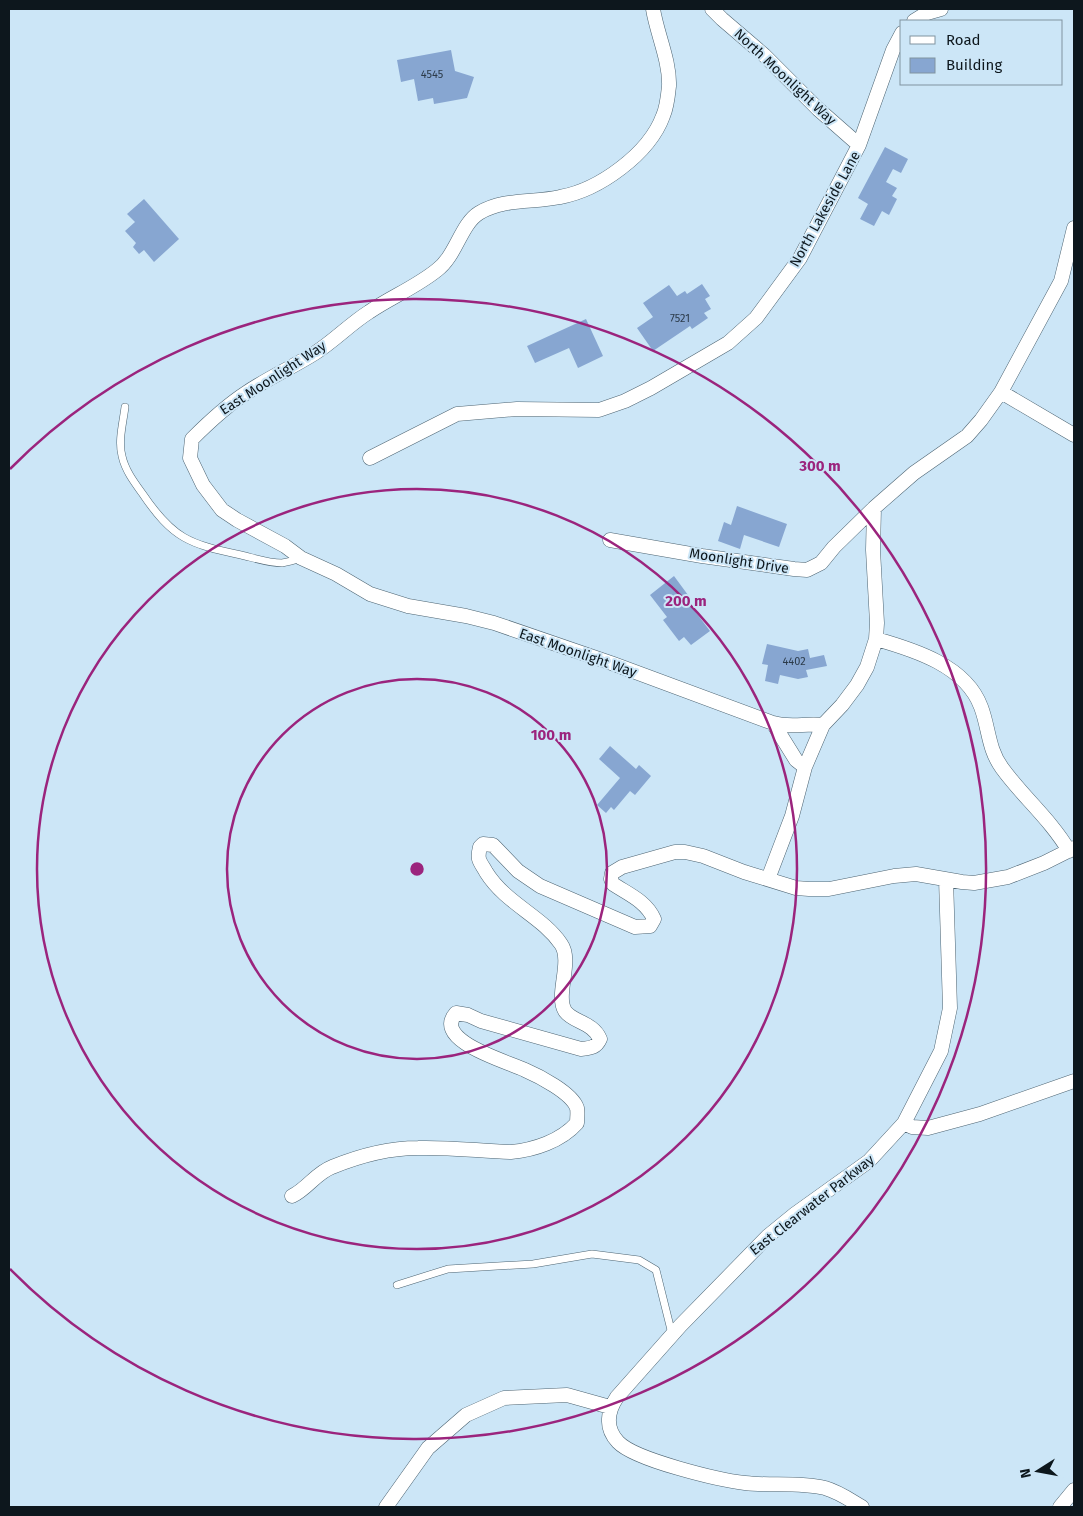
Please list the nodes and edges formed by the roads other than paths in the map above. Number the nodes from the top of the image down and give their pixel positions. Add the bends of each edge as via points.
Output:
1 (653, 9) edge
2 (712, 9) edge
3 (941, 9) edge
4 (916, 20) edge
5 (900, 38) edge
6 (860, 145) junction
7 (1074, 228) edge
8 (1002, 392) junction
9 (125, 407) dead end
10 (1074, 435) edge
11 (370, 458) dead end
12 (874, 508) junction
13 (610, 540) dead end
14 (301, 558) junction
15 (876, 639) junction
16 (773, 724) junction
17 (823, 725) junction
18 (805, 767) junction
19 (1072, 849) edge
20 (768, 879) junction
21 (946, 880) junction
22 (1074, 1081) edge
23 (904, 1123) junction
24 (292, 1196) dead end
25 (397, 1285) dead end
26 (673, 1334) junction
27 (610, 1407) junction
28 (1074, 1490) edge
29 (386, 1507) edge
30 (862, 1507) edge
31 (1060, 1507) edge

1 - 14 street, East Moonlight Way via 667,68 666,104 663,117 649,139 617,172 580,192 559,198 501,204 476,215 439,269 364,315 316,352 248,392 217,414 192,439 190,458 203,484 222,510
2 - 6 street, North Moonlight Way
3 - 4 street
5 - 6 street, North Lakeside Lane
6 - 11 street, North Lakeside Lane via 800,258 756,318 728,343 634,397 599,410 517,409 457,414
7 - 8 street via 1061,280
8 - 10 street
8 - 12 street via 967,436 914,473
9 - 14 lane via 121,454 125,466 168,527 198,545 225,552 283,563
12 - 13 street, Moonlight Drive via 821,563 808,570
12 - 15 street
14 - 16 street, East Moonlight Way via 389,601 494,623
15 - 17 street via 857,685
15 - 19 street via 927,657 966,682 981,708 995,757
16 - 17 street, East Moonlight Way
16 - 18 street via 796,760
17 - 18 street
18 - 20 street via 792,816
19 - 21 street via 1008,877 974,883
20 - 21 street via 809,889 828,889 916,874
20 - 24 street via 685,852 622,867 612,873 614,884 644,904 654,919 650,926 634,927 540,886 518,871 493,845 483,844 479,859 488,876 505,896 553,934 562,946 565,961 562,1003 566,1013 597,1032 600,1039 597,1045 581,1050 456,1013 451,1019 453,1033 486,1055 524,1069 553,1085 576,1107 576,1123 560,1136 523,1151 418,1148 364,1156 330,1168
21 - 23 street, East Clearwater Parkway via 950,1008 941,1051
22 - 23 street via 989,1111 928,1128
23 - 26 street, East Clearwater Parkway via 869,1161 768,1236
25 - 26 lane via 448,1269 534,1264 592,1254 639,1260 656,1270
26 - 27 street, East Clearwater Parkway
27 - 29 street via 567,1395 504,1398 466,1415 428,1448
27 - 30 street via 612,1434 618,1442 636,1453 717,1478 825,1488
28 - 31 street

